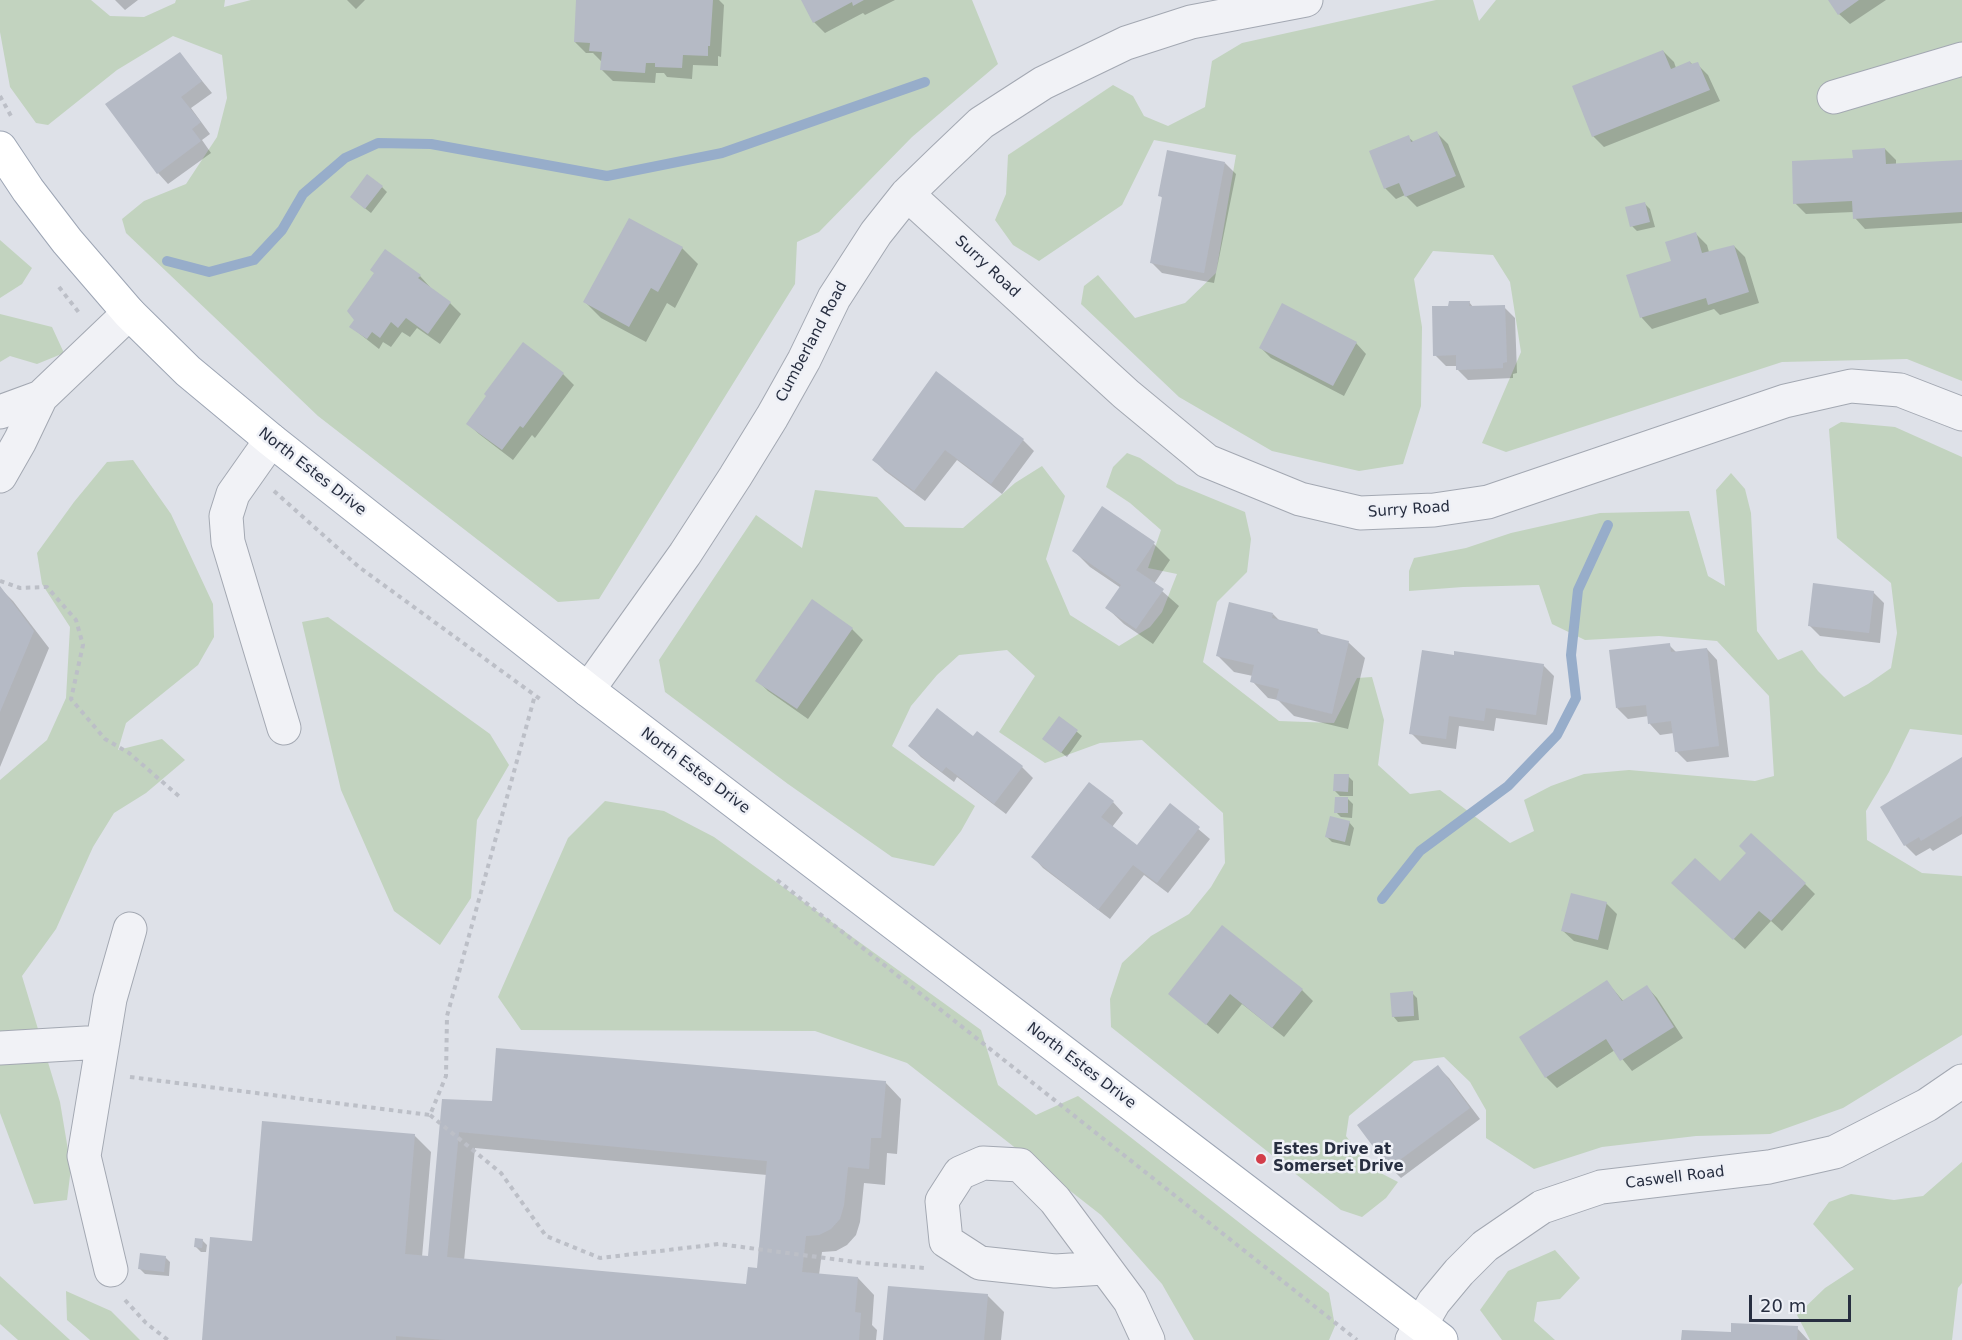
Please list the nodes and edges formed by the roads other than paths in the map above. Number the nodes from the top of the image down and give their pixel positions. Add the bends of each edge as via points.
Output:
1 (1306, 0) edge
2 (1962, 59) edge
3 (1834, 97) dead end
4 (8, 136) edge
5 (907, 194) junction
6 (129, 313) junction
7 (41, 398) junction
8 (0, 412) edge
9 (1962, 414) edge
10 (271, 441) junction
11 (0, 476) edge
12 (588, 690) junction
13 (284, 728) dead end
14 (130, 929) dead end
15 (0, 1048) edge
16 (101, 1057) junction
17 (1962, 1081) edge
18 (1104, 1268) junction
19 (111, 1270) road end
20 (1424, 1335) edge
21 (1148, 1340) edge

1 - 5 street, Cumberland Road via 1191,22 1126,43 1042,82 981,123
2 - 3 street
4 - 6 main road, North Estes Drive via 28,190
5 - 9 street, Surry Road via 1126,394 1207,461 1300,498 1360,513 1434,510 1488,502 1785,401 1851,386 1900,390
5 - 12 street, Cumberland Road via 834,298 772,417 685,554
6 - 7 street
6 - 10 main road, North Estes Drive via 188,371
7 - 8 street
7 - 11 street
10 - 12 main road, North Estes Drive
10 - 13 street via 233,494 226,516 228,542
12 - 20 main road, North Estes Drive
14 - 16 street via 110,999
15 - 16 street
16 - 19 street via 84,1156
17 - 20 street, Caswell Road via 1927,1105 1835,1152 1769,1167 1601,1187 1542,1207 1485,1246 1459,1272 1440,1295
18 - 18 street via 1055,1200 1020,1166 983,1164 960,1173 942,1201 946,1241 980,1263 1054,1271
18 - 21 street via 1130,1301

